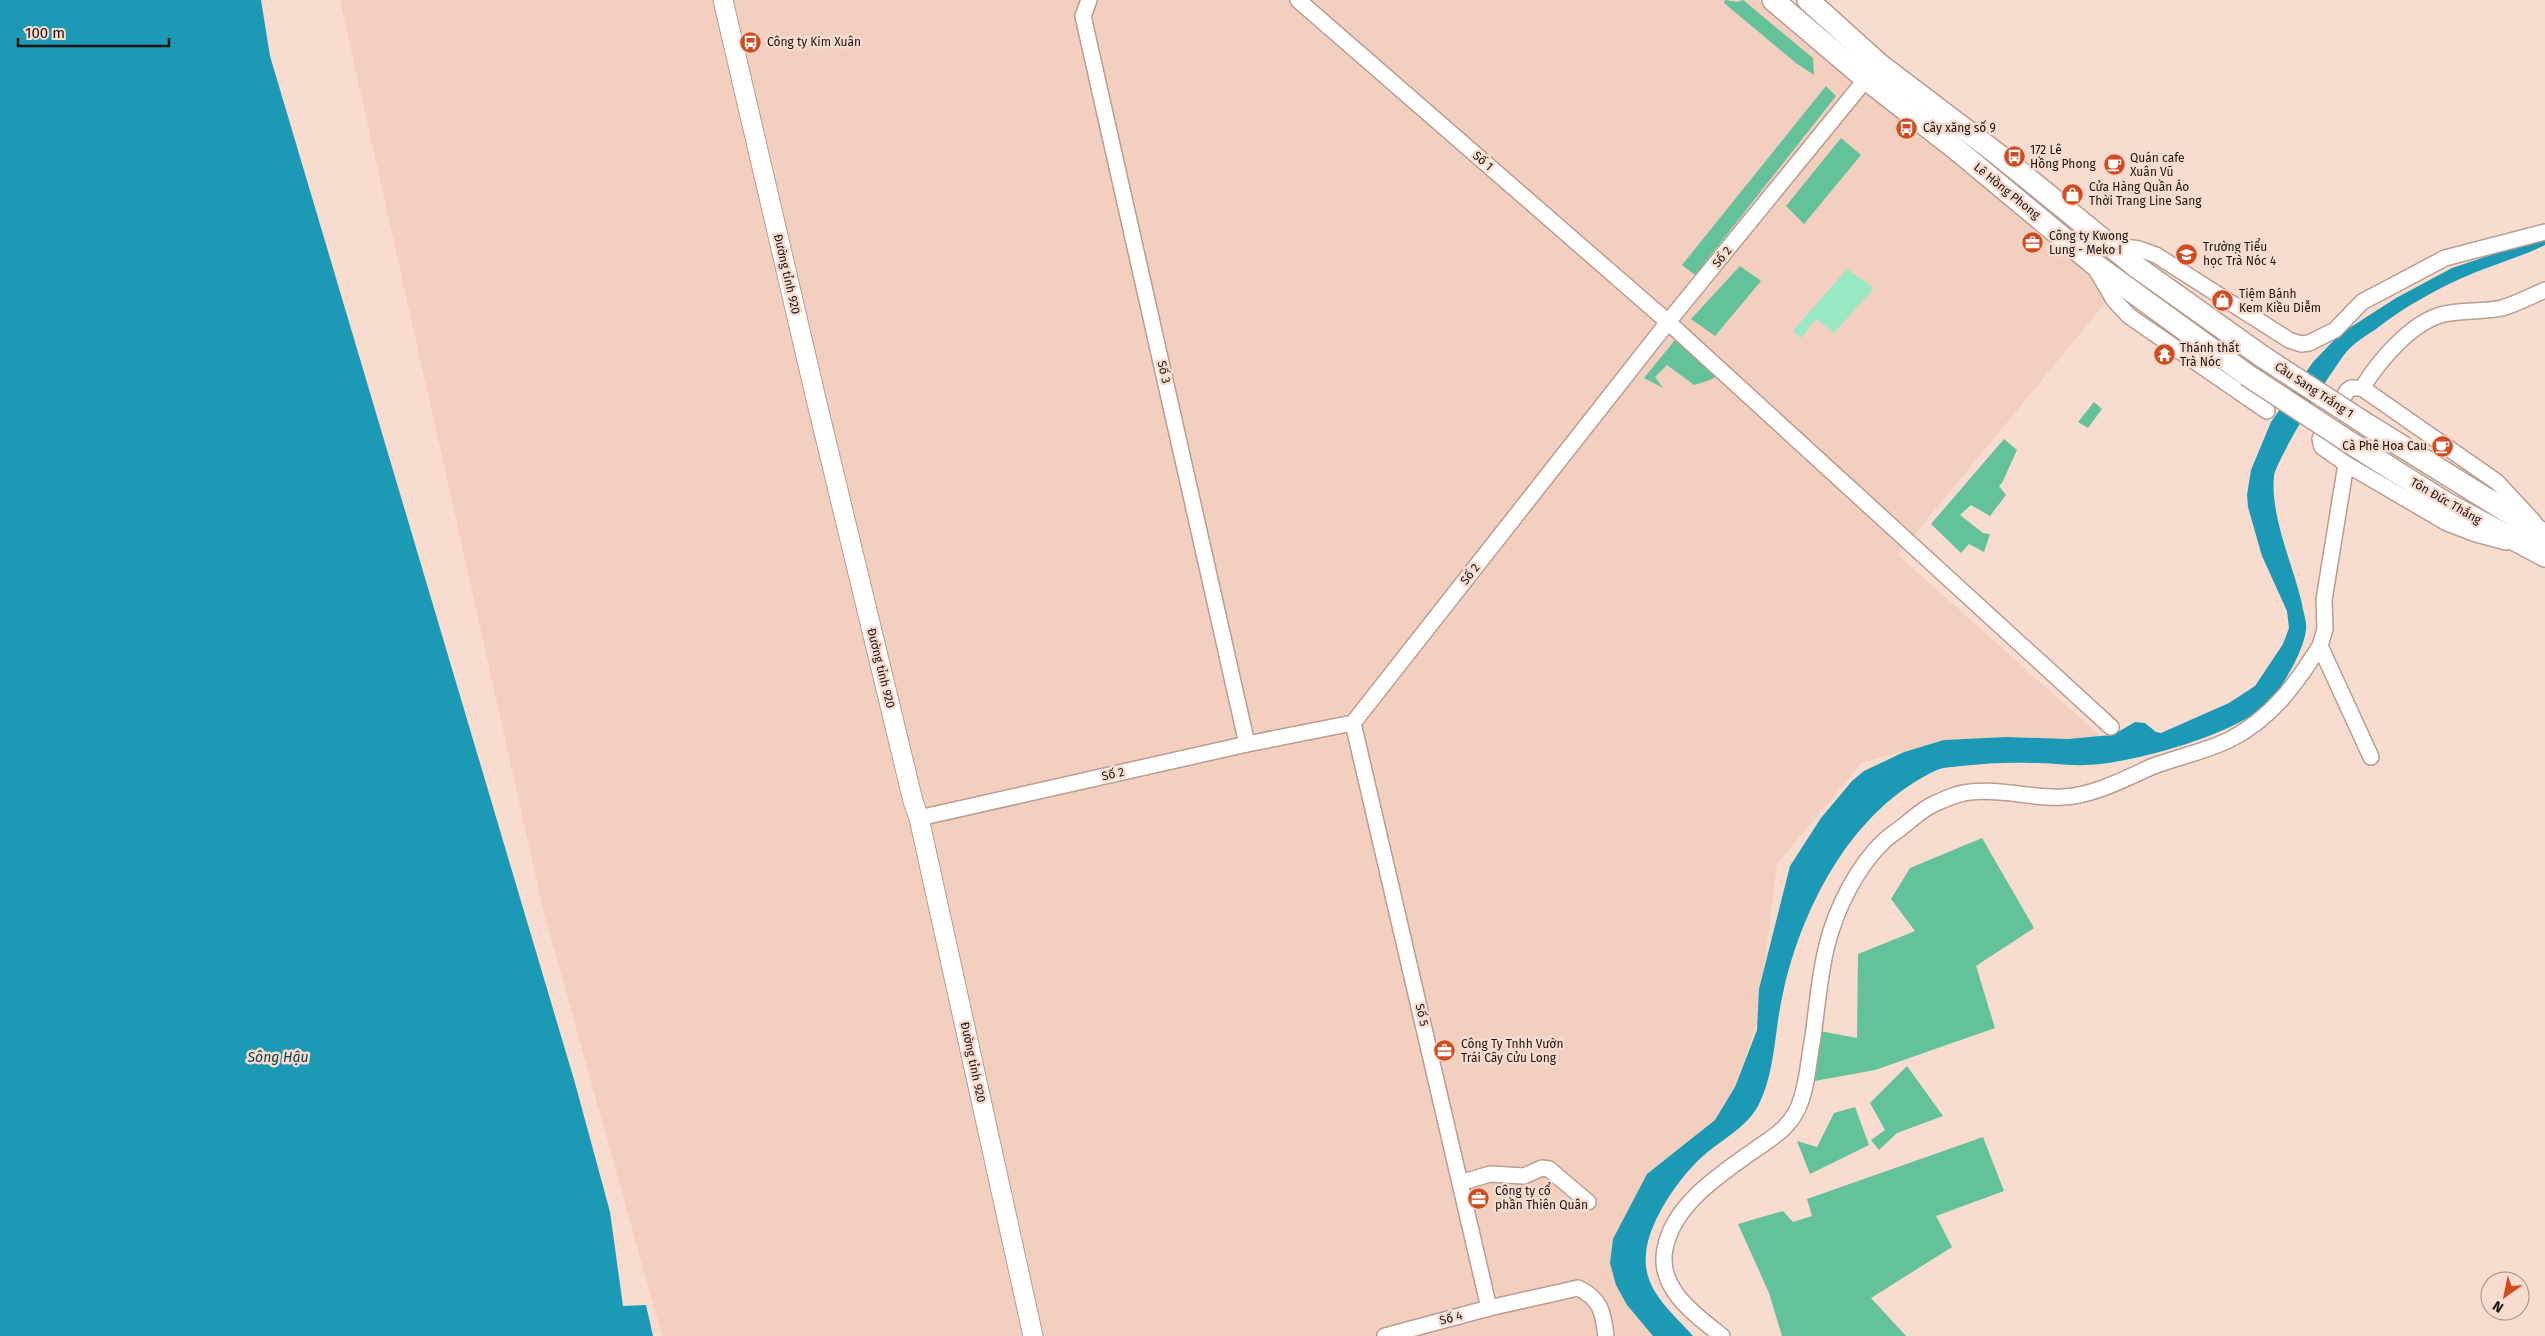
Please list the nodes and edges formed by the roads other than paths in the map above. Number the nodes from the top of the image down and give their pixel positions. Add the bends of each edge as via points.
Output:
1 (723, 0) edge
2 (1089, 0) edge
3 (1298, 0) edge
4 (1773, 0) edge
5 (1808, 0) edge
6 (1872, 71) junction
7 (2545, 232) edge
8 (2109, 245) junction
9 (2093, 263) junction
10 (2545, 290) edge
11 (1668, 322) junction
12 (2263, 356) joint
13 (2247, 375) joint
14 (2362, 388) junction
15 (2267, 411) dead end
16 (2366, 424) joint
17 (2349, 442) joint
18 (2346, 464) junction
19 (2493, 479) junction
20 (2472, 490) junction
21 (2457, 518) junction
22 (2542, 544) edge
23 (2322, 639) junction
24 (1353, 723) junction
25 (2111, 726) dead end
26 (1247, 744) junction
27 (2371, 757) dead end
28 (919, 818) junction
29 (1460, 1183) junction
30 (1588, 1202) dead end
31 (1489, 1308) junction
32 (1033, 1336) edge
33 (1385, 1336) edge
34 (1606, 1336) edge
35 (1722, 1336) edge

1 - 28 main road, Đường tỉnh 920 via 821,421
2 - 26 street, Số 3 via 1084,16
3 - 11 street, Số 1
4 - 6 highway, Lê Hồng Phong
5 - 6 highway, Lê Hồng Phong
6 - 8 highway, Lê Hồng Phong via 2000,156
6 - 9 highway, Lê Hồng Phong via 1956,149
6 - 11 street, Số 2
7 - 8 street via 2445,258 2362,302 2335,330 2301,344 2156,255 2139,248
8 - 12 highway, Lê Hồng Phong
9 - 13 highway, Lê Hồng Phong
9 - 15 street via 2114,300 2130,316
10 - 14 street via 2504,308 2444,314 2431,320 2380,361
11 - 24 street, Số 2
11 - 25 street, Số 1
12 - 16 highway, Cầu Sang Trắng 1, bridge
13 - 17 highway, Cầu Sang Trắng 1, bridge
14 - 18 street via 2347,391 2320,439 2322,447
14 - 19 street
16 - 20 highway, Tôn Đức Thắng
17 - 21 highway, Tôn Đức Thắng
18 - 21 street
18 - 23 street via 2324,600
19 - 20 street via 2492,487 2484,491
19 - 22 street
20 - 22 highway, Tôn Đức Thắng
21 - 22 highway, Tôn Đức Thắng
23 - 27 street
23 - 35 street via 2287,695 2259,721 2231,739 2082,796 2051,798 1971,791 1953,795 1918,813 1875,851 1854,882 1827,943 1806,1076 1794,1116 1783,1131 1688,1203 1668,1239 1664,1260 1675,1293 1692,1313
24 - 26 street, Số 2
24 - 29 street, Số 5
26 - 28 street, Số 2
28 - 32 main road, Đường tỉnh 920
29 - 30 street via 1490,1174 1524,1176 1542,1168 1549,1169
29 - 31 street, Số 5
31 - 33 street, Số 4
31 - 34 street, Số 4 via 1578,1288 1597,1301

